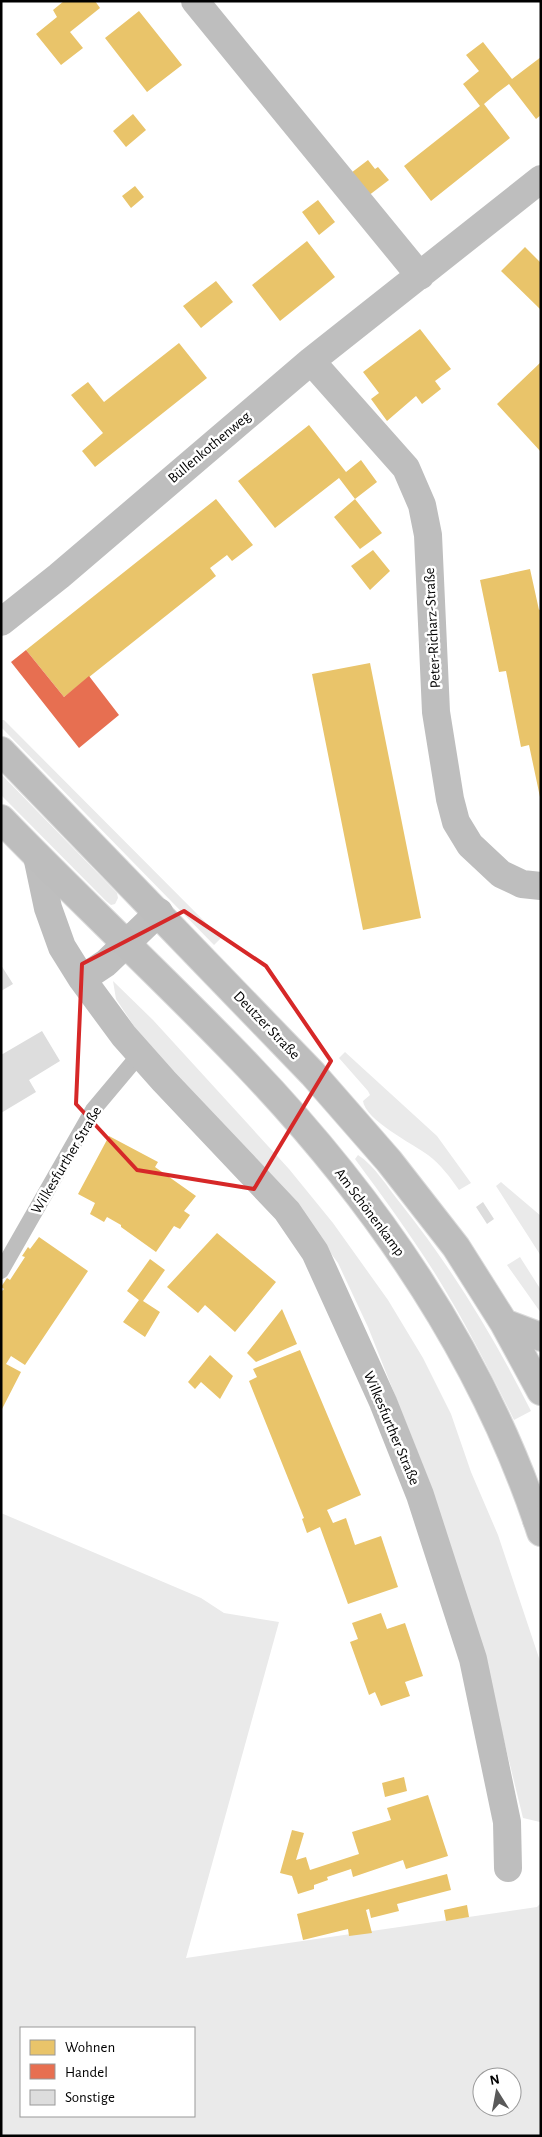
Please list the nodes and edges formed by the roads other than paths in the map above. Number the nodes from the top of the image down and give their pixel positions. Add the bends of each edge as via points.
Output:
1 (195, 1) edge
2 (541, 179) edge
3 (420, 276) junction
4 (311, 361) junction
5 (1, 622) edge
6 (1, 751) edge
7 (1, 819) edge
8 (37, 856) junction
9 (541, 886) edge
10 (159, 912) junction
11 (126, 943) junction
12 (82, 979) junction
13 (140, 1054) junction
14 (1, 1271) edge
15 (504, 1323) junction
16 (541, 1337) edge
17 (541, 1391) edge
18 (540, 1519) edge
19 (508, 1868) dead end

1 - 3 street
2 - 3 street, Büllenkothenweg
3 - 4 street, Büllenkothenweg
4 - 5 street, Büllenkothenweg via 60,576
4 - 9 street, Peter-Richarz-Straße via 406,468 422,505 428,535 436,712 456,822 470,845 500,874 522,884
6 - 10 main road, Deutzer Straße
7 - 8 main road
8 - 11 main road
8 - 12 street, Wilkesfurther Straße via 48,908 62,947
10 - 11 street
10 - 15 main road, Deutzer Straße via 313,1074 394,1167 456,1247
11 - 12 street via 106,963
11 - 18 main road, Am Schönenkamp via 249,1067 320,1146 379,1220 415,1272 469,1364
12 - 13 street, Wilkesfurther Straße
13 - 14 lane, Wilkesfurther Straße via 93,1110
13 - 19 street, Wilkesfurther Straße via 287,1211 319,1261 383,1402 420,1494 473,1659 507,1822
15 - 16 main road
15 - 17 main road

